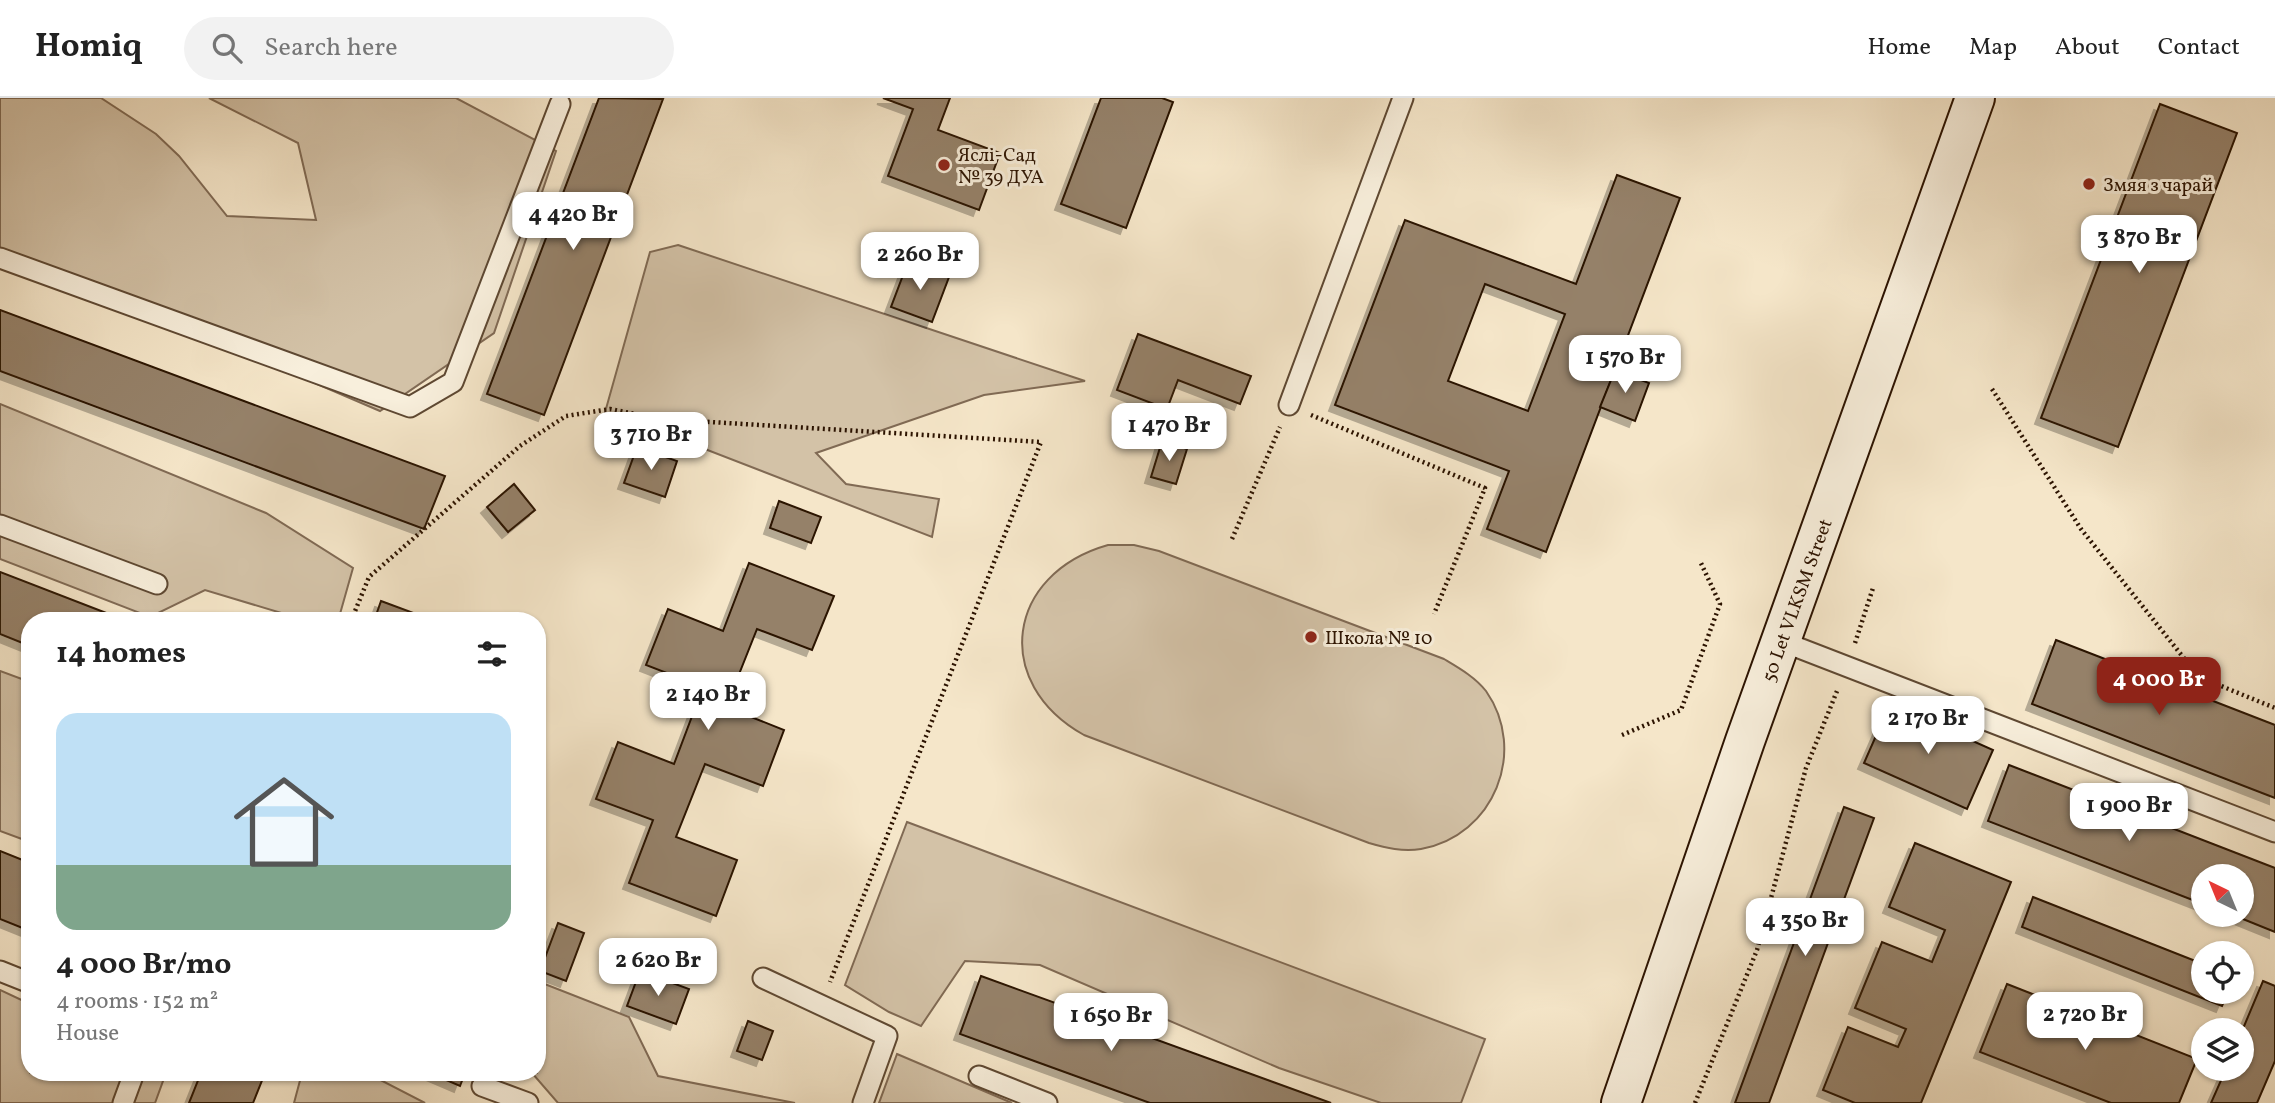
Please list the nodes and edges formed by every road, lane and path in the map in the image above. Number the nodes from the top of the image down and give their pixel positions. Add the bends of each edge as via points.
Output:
1 (1403, 98) edge
2 (1975, 98) edge
3 (560, 104) dead end
4 (0, 258) edge
5 (1992, 389) dead end
6 (1289, 405) junction
7 (0, 525) edge
8 (1232, 539) dead end
9 (1700, 561) dead end
10 (157, 584) dead end
11 (1873, 589) dead end
12 (355, 612) edge
13 (1434, 614) dead end
14 (1781, 641) junction
15 (1847, 665) junction
16 (2275, 708) edge
17 (1622, 734) dead end
18 (2275, 832) edge
19 (0, 971) edge
20 (763, 978) dead end
21 (21, 979) edge
22 (827, 1007) junction
23 (979, 1076) dead end
24 (131, 1081) edge
25 (482, 1086) dead end
26 (123, 1103) edge
27 (528, 1103) edge
28 (863, 1103) edge
29 (1047, 1103) edge
30 (1620, 1103) edge
31 (1695, 1103) edge

1 - 6 lane
2 - 14 main road, 50 Let VLKSM Street
3 - 4 lane via 453,382 410,407
5 - 16 path via 2081,529 2199,677
6 - 8 path
6 - 13 path via 1485,488
7 - 10 lane
9 - 17 path via 1720,604 1681,710
11 - 15 path
12 - 22 path via 369,577 520,446 566,416 610,409 661,419 1041,442 830,982
14 - 15 lane
14 - 30 main road, 50 Let VLKSM Street
15 - 18 lane
15 - 31 path via 1806,768 1757,950
19 - 21 lane
20 - 22 lane
22 - 28 lane via 887,1036
23 - 29 lane
24 - 26 lane
25 - 27 lane

